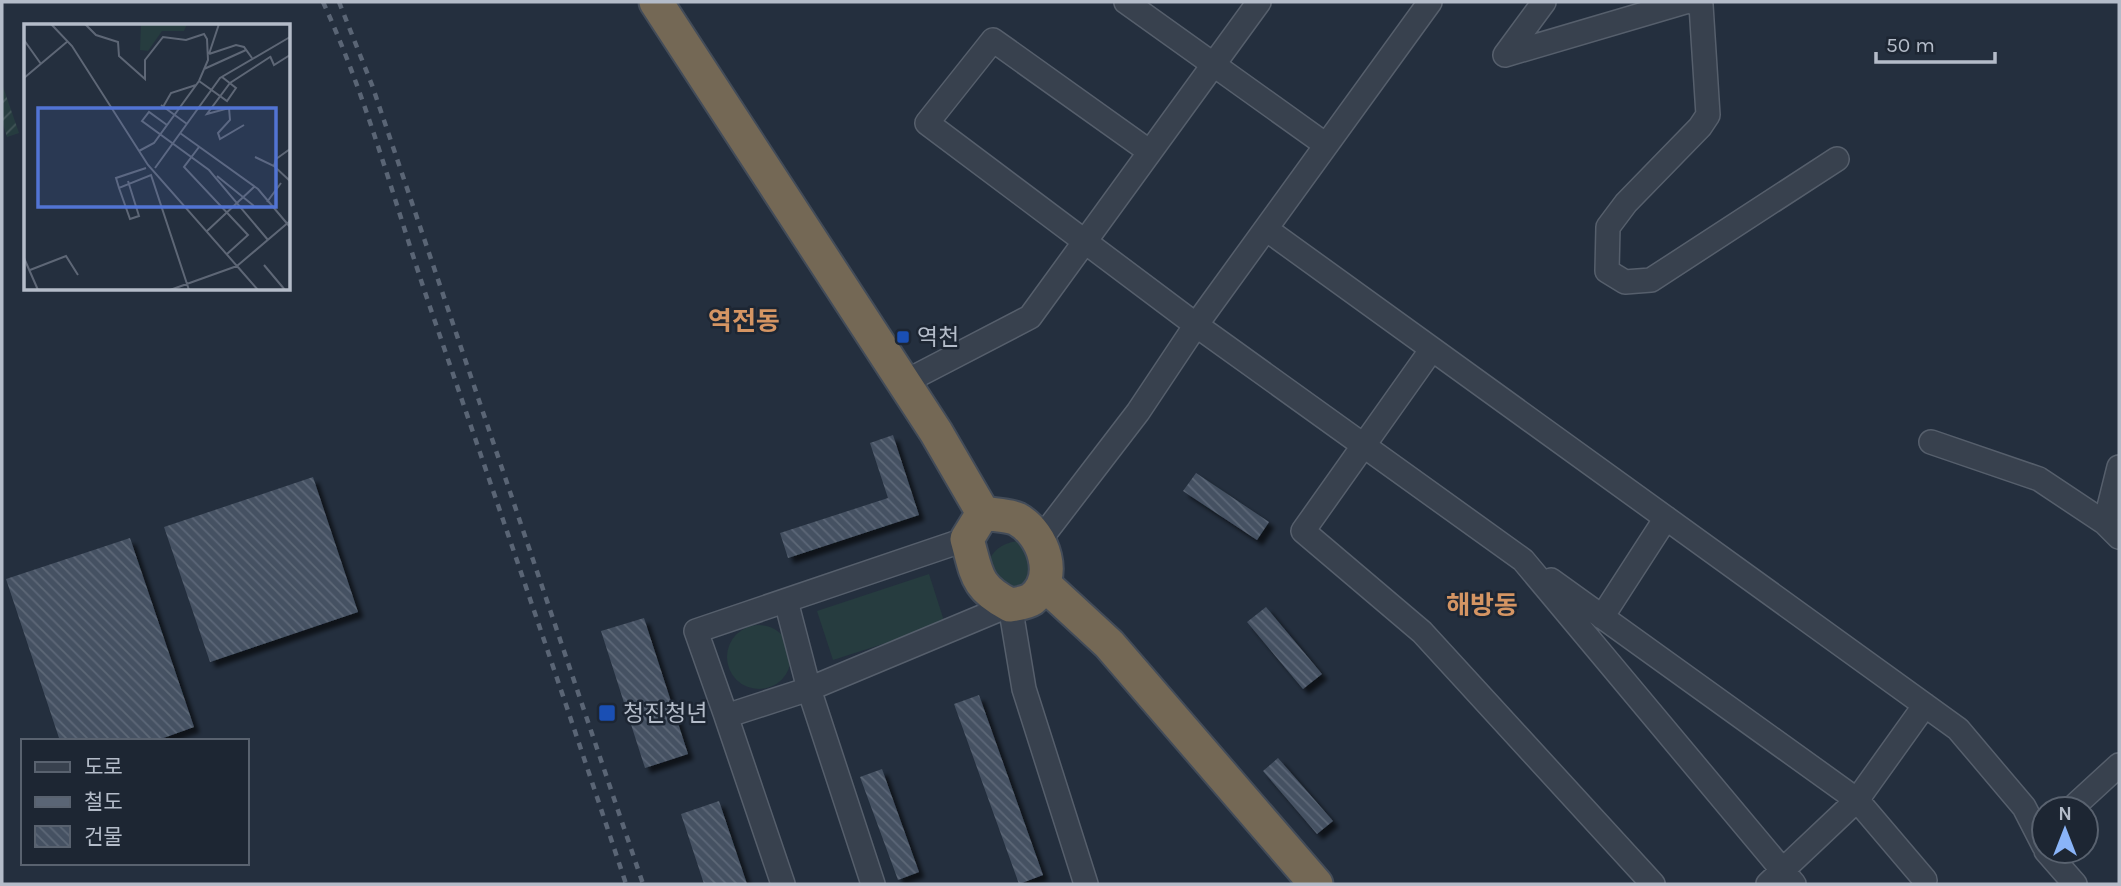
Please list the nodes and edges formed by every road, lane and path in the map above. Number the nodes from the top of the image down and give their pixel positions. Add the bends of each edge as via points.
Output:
1 (656, 2) edge
2 (1126, 2) edge
3 (1259, 2) edge
4 (1430, 2) edge
5 (1544, 2) edge
6 (1685, 2) edge
7 (1692, 2) edge
8 (1214, 64) junction
9 (1326, 145) junction
10 (1150, 152) junction
11 (1837, 159) dead end
12 (1266, 229) junction
13 (1084, 242) junction
14 (1196, 325) junction
15 (1432, 349) junction
16 (903, 383) junction
17 (1931, 442) dead end
18 (1363, 446) junction
19 (2119, 467) edge
20 (1666, 518) junction
21 (975, 526) junction
22 (2112, 530) edge
23 (1040, 541) junction
24 (1523, 560) junction
25 (1044, 584) junction
26 (786, 601) junction
27 (1010, 605) junction
28 (1602, 617) junction
29 (809, 689) junction
30 (1925, 705) junction
31 (726, 716) junction
32 (2119, 765) edge
33 (2086, 795) edge
34 (1857, 800) junction
35 (2030, 818) edge
36 (2061, 865) edge
37 (1781, 880) edge
38 (1925, 880) dead end
39 (783, 884) edge
40 (873, 884) edge
41 (1086, 884) edge
42 (1316, 884) edge
43 (1653, 884) edge
44 (2075, 884) edge

1 - 16 highway
2 - 8 street
3 - 8 street
4 - 9 street
5 - 6 street via 1505,55
7 - 11 street via 1701,5 1708,115 1608,227 1607,271 1625,282 1651,280
8 - 9 street
8 - 10 street
9 - 12 street
10 - 13 street
10 - 13 street via 993,40 927,123
12 - 14 street
12 - 15 street
13 - 14 street
13 - 16 street via 1030,317
14 - 18 street
14 - 23 street via 1138,412
15 - 18 street
15 - 20 street
16 - 21 highway via 936,432
17 - 22 street via 2039,479
18 - 24 street
18 - 43 street via 1303,531 1422,632
19 - 22 street
20 - 28 street
20 - 30 street
21 - 23 highway via 1016,519
21 - 26 street
21 - 27 highway via 980,583
23 - 25 highway via 1046,561
24 - 28 street
24 - 37 street
25 - 27 highway via 1030,600
25 - 42 highway via 1109,644
26 - 29 street
26 - 31 street via 696,631
27 - 29 street
27 - 41 street via 1024,689
28 - 34 street
29 - 31 street
29 - 40 street
30 - 34 street
30 - 35 street via 1958,729
31 - 39 street
32 - 33 street
34 - 37 street
34 - 38 street
36 - 44 street

